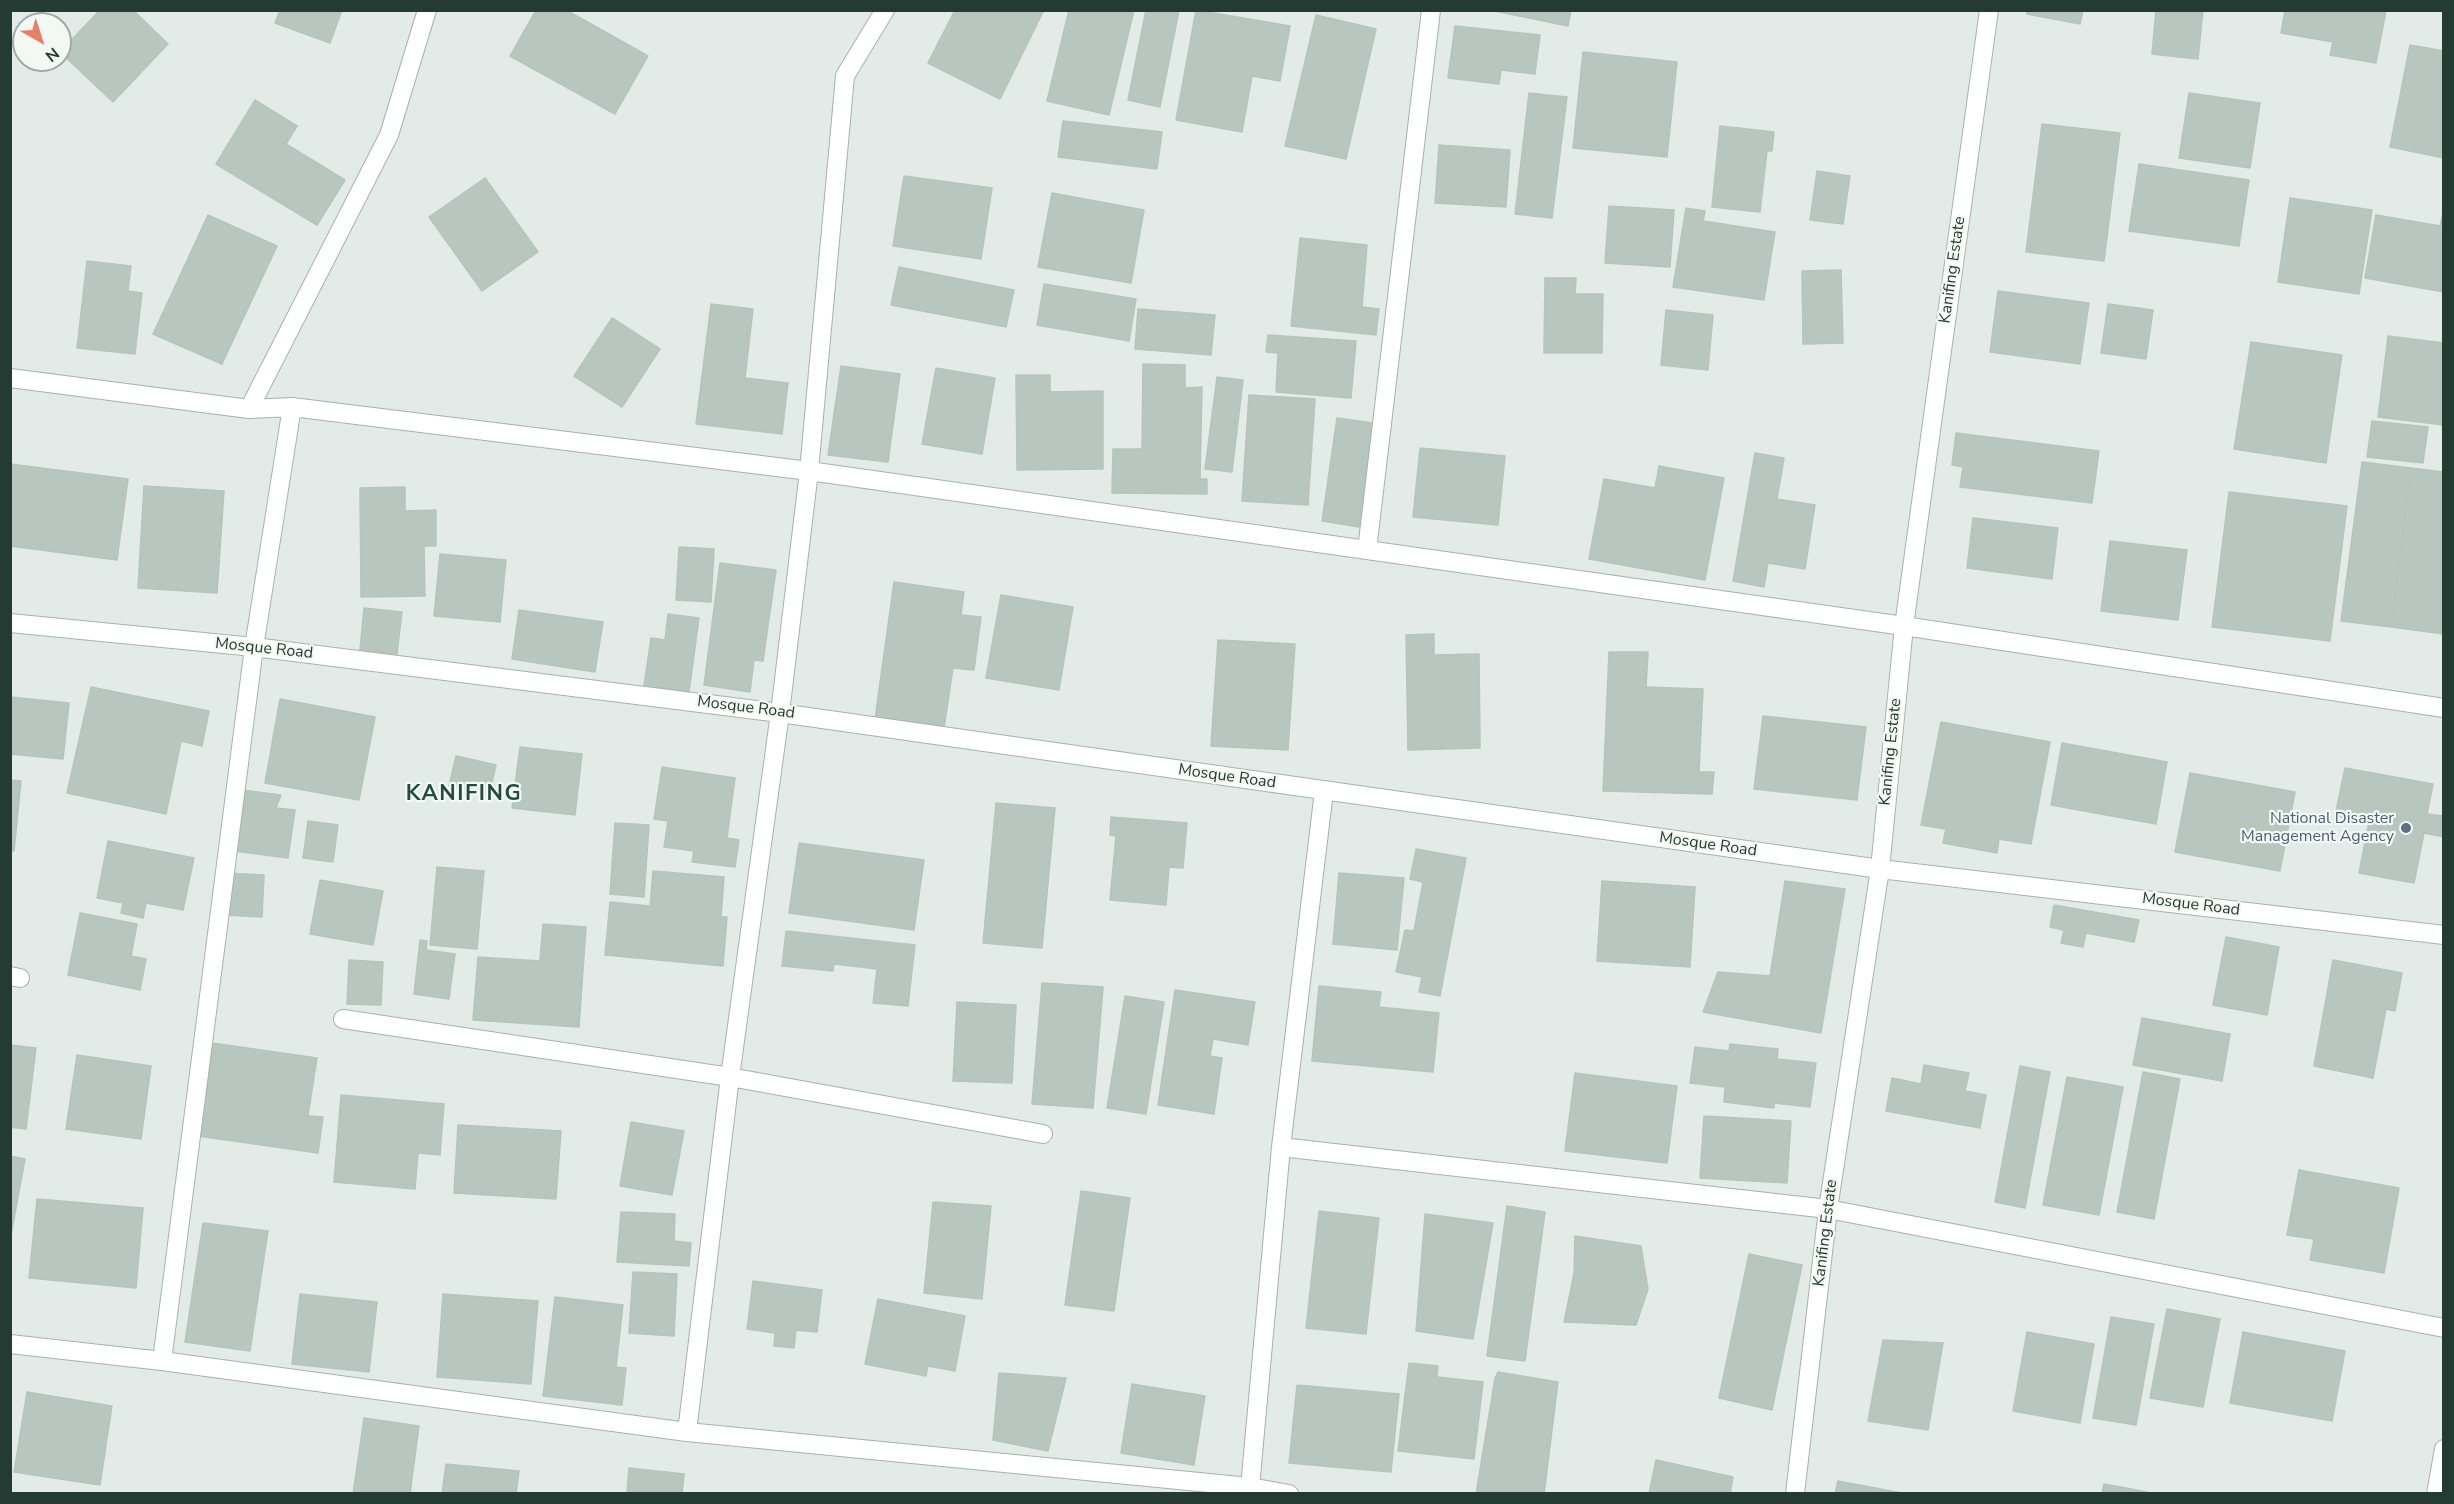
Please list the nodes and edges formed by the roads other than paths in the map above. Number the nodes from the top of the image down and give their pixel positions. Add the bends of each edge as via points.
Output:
1 (427, 10) edge
2 (885, 10) edge
3 (1431, 10) edge
4 (1989, 10) edge
5 (10, 378) edge
6 (292, 407) junction
7 (249, 409) junction
8 (809, 471) junction
9 (1366, 550) junction
10 (10, 623) edge
11 (1904, 626) junction
12 (254, 647) junction
13 (2444, 708) edge
14 (780, 712) junction
15 (1324, 791) junction
16 (1880, 869) junction
17 (2444, 935) edge
18 (343, 1019) dead end
19 (730, 1077) junction
20 (1043, 1134) dead end
21 (1281, 1147) junction
22 (1828, 1209) junction
23 (2444, 1328) edge
24 (10, 1344) edge
25 (162, 1361) junction
26 (687, 1431) junction
27 (2444, 1449) edge
28 (1250, 1487) junction
29 (1289, 1494) edge
30 (1795, 1494) edge
31 (2436, 1494) edge

1 - 7 street via 389,135
2 - 8 street via 845,76
3 - 9 street
4 - 11 street, Kanifing Estate
5 - 7 street
6 - 7 street
6 - 8 street
6 - 12 street
8 - 9 street
8 - 14 street
9 - 11 street
10 - 12 street, Mosque Road
11 - 13 street
11 - 16 street, Kanifing Estate
12 - 14 street, Mosque Road
12 - 25 street
14 - 15 street, Mosque Road
14 - 19 street
15 - 16 street, Mosque Road
15 - 21 street
16 - 17 street, Mosque Road
16 - 22 street, Kanifing Estate
18 - 19 street
19 - 20 street
19 - 26 street
21 - 22 street
21 - 28 street
22 - 23 street
22 - 30 street, Kanifing Estate
24 - 25 street
25 - 26 street
26 - 28 street
27 - 31 street
28 - 29 street

